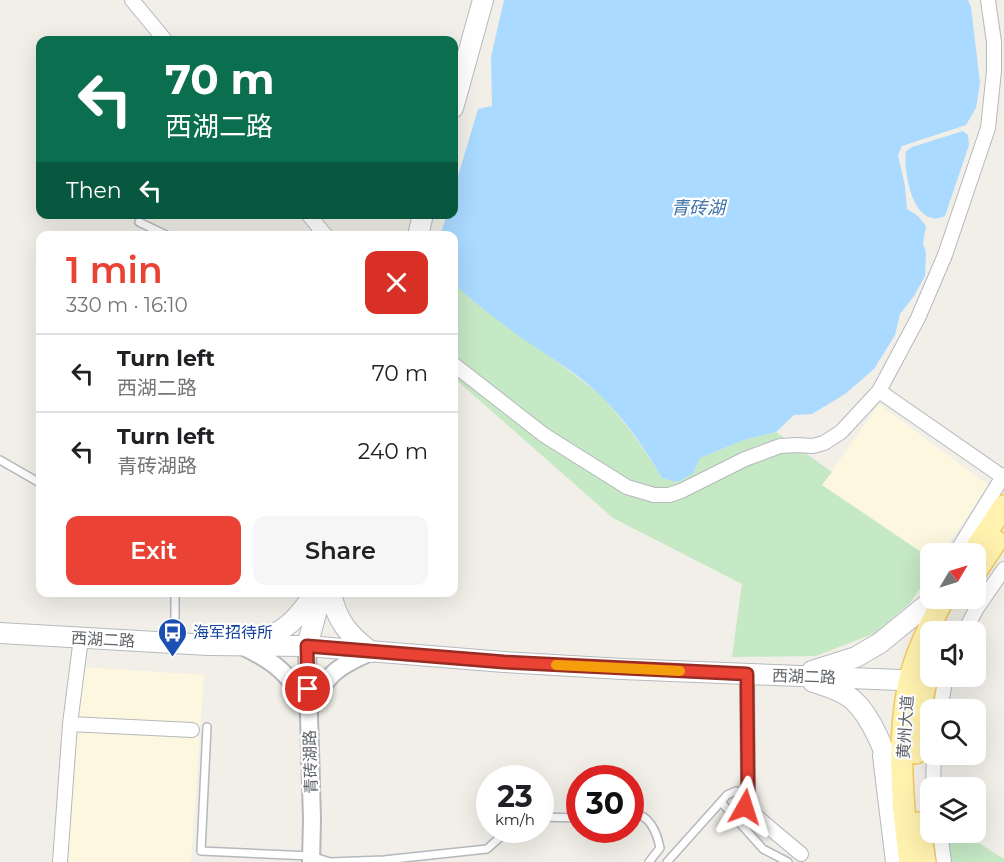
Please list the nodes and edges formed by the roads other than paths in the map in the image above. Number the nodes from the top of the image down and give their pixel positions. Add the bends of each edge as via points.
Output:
1 (132, 0) edge
2 (483, 0) edge
3 (988, 0) edge
4 (162, 36) edge
5 (458, 90) edge
6 (312, 219) edge
7 (139, 222) dead end
8 (158, 231) edge
9 (322, 231) edge
10 (458, 367) edge
11 (879, 391) junction
12 (0, 460) edge
13 (1003, 476) edge
14 (36, 481) edge
15 (1004, 506) edge
16 (1004, 530) edge
17 (962, 543) edge
18 (979, 543) edge
19 (986, 557) edge
20 (1004, 569) edge
21 (176, 597) edge
22 (311, 597) edge
23 (321, 597) edge
24 (332, 597) edge
25 (920, 609) edge
26 (923, 609) edge
27 (918, 613) junction
28 (970, 621) edge
29 (0, 633) edge
30 (81, 638) junction
31 (175, 643) junction
32 (242, 645) junction
33 (307, 646) junction
34 (372, 652) junction
35 (747, 674) junction
36 (796, 676) junction
37 (920, 676) edge
38 (920, 679) edge
39 (921, 687) edge
40 (309, 710) junction
41 (70, 724) junction
42 (207, 727) dead end
43 (192, 730) dead end
44 (879, 742) junction
45 (748, 792) junction
46 (903, 801) junction
47 (721, 802) junction
48 (644, 817) edge
49 (494, 843) edge
50 (941, 843) edge
51 (801, 854) dead end
52 (311, 859) edge
53 (384, 861) edge
54 (671, 861) edge
55 (60, 862) edge
56 (649, 862) edge
57 (788, 862) edge
58 (893, 862) edge
59 (910, 862) edge
60 (925, 862) edge
61 (944, 862) edge

1 - 4 street
2 - 5 main road
3 - 11 street via 994,42 988,128 945,255 918,318
6 - 9 street
7 - 8 lane
10 - 11 street via 544,435 627,487 654,495 681,491 780,446 824,443 841,432
11 - 13 street
12 - 14 lane
13 - 17 street
15 - 18 main road
16 - 19 main road
20 - 28 street
21 - 31 lane
22 - 32 main road via 291,623 271,637
23 - 33 main road, 青砖湖路
24 - 34 main road via 342,626
25 - 27 street
26 - 27 main road
27 - 36 main road via 856,657
29 - 30 main road, 西湖二路
30 - 31 main road, 西湖二路
30 - 41 street
31 - 32 main road, 西湖二路
32 - 33 main road, 西湖二路
32 - 40 street via 285,672
33 - 34 main road, 西湖二路
33 - 40 street, 青砖湖路
34 - 35 main road, 西湖二路
34 - 40 street via 332,673
35 - 36 main road, 西湖二路
35 - 45 street
36 - 37 main road, 西湖二路
36 - 44 main road via 834,689 854,701
38 - 46 main road, 黄州大道 via 905,705
39 - 60 main road, 黄州大道 via 915,763
40 - 52 street, 青砖湖路
41 - 43 street
41 - 55 street
42 - 52 lane via 201,851
44 - 46 main road
44 - 58 street
45 - 47 lane via 736,791
45 - 51 street via 745,807
46 - 59 main road, 黄州大道
47 - 54 lane
47 - 57 lane via 763,849
48 - 56 lane via 657,835 660,848
49 - 53 lane via 487,849
50 - 61 street
52 - 53 lane

